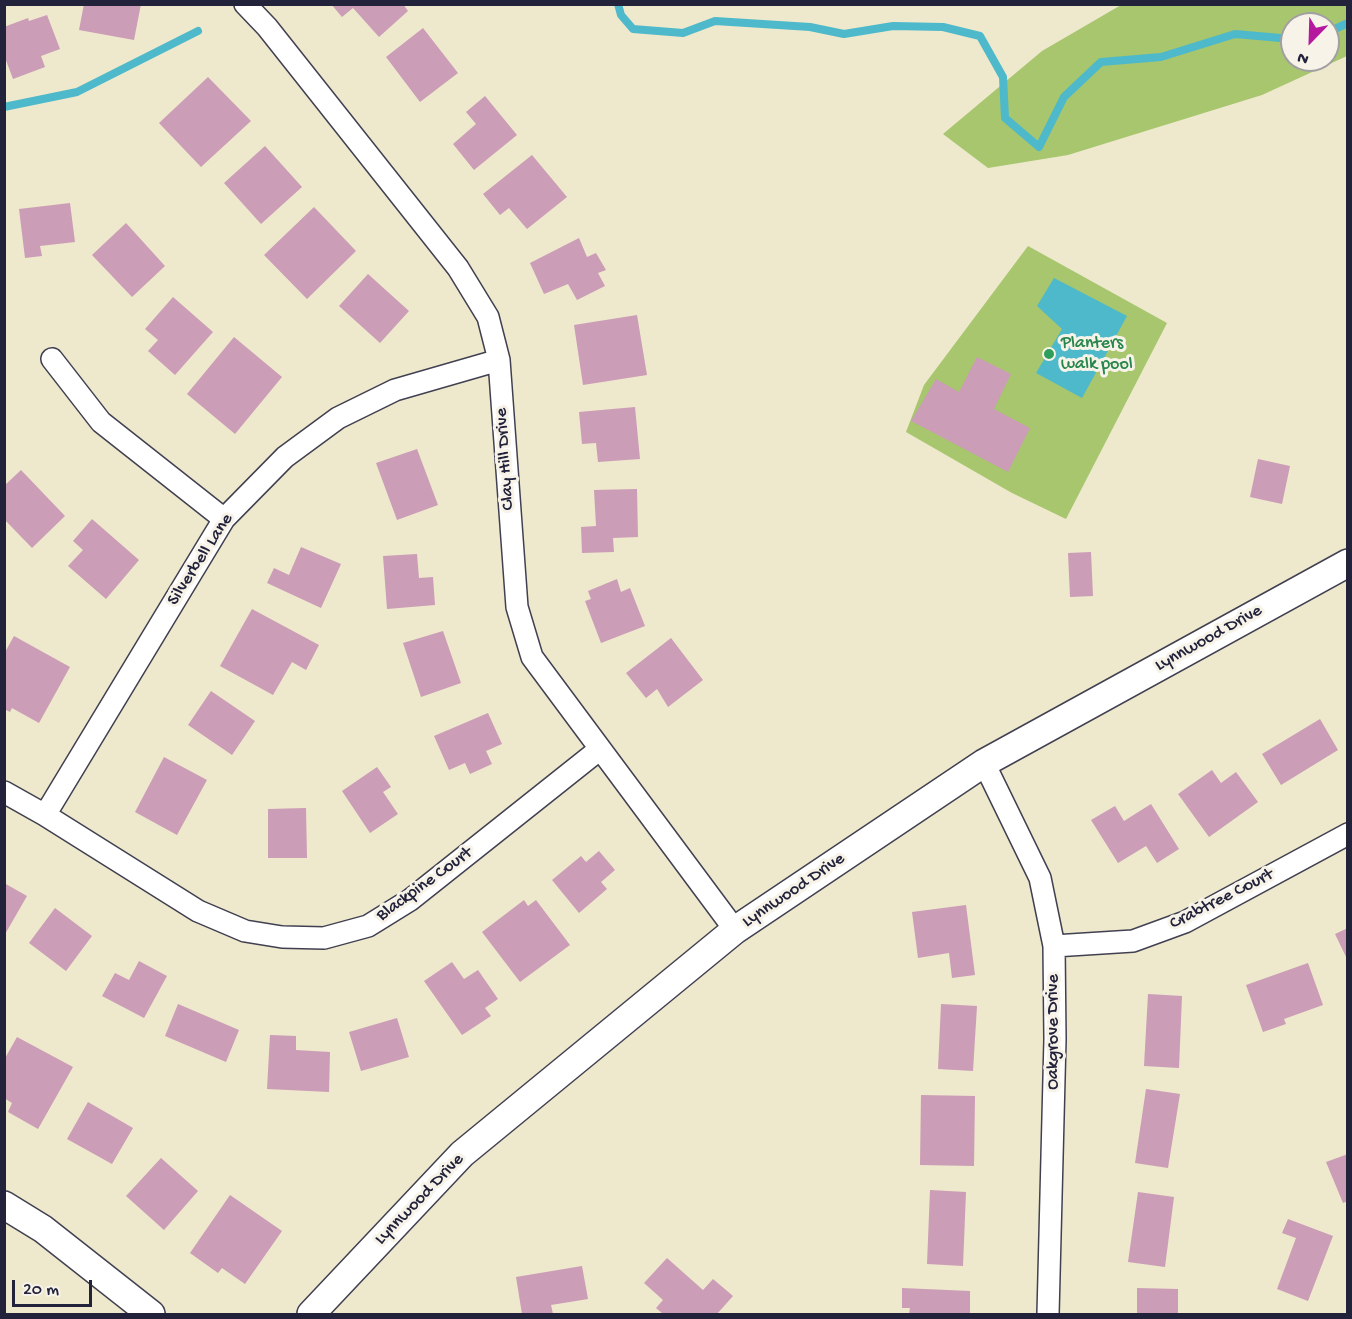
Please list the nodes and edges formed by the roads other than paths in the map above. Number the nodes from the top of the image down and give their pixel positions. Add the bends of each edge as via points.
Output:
1 (245, 4) edge
2 (52, 359) dead end
3 (499, 360) junction
4 (224, 519) junction
5 (1347, 563) edge
6 (600, 749) junction
7 (984, 763) junction
8 (4, 792) edge
9 (45, 815) junction
10 (1347, 834) edge
11 (735, 930) junction
12 (1054, 946) junction
13 (4, 1205) edge
14 (151, 1314) edge
15 (311, 1314) edge
16 (1048, 1314) edge

1 - 3 street, Clay Hill Drive via 458,268 488,317
2 - 4 street via 101,422
3 - 4 street, Silverbell Lane via 395,390 338,418 285,457
3 - 6 street, Clay Hill Drive via 517,607 532,657
4 - 9 street, Silverbell Lane
5 - 7 street, Lynnwood Drive
6 - 9 street, Blackpine Court via 410,900 368,926 324,938 245,931 198,911
6 - 11 street, Clay Hill Drive
7 - 11 street, Lynnwood Drive
7 - 12 street, Oakgrove Drive via 1040,878
8 - 9 street, Blackpine Court
10 - 12 street, Crabtree Court via 1185,922 1132,940
11 - 15 street, Lynnwood Drive via 462,1154
12 - 16 street, Oakgrove Drive
13 - 14 street via 43,1229

